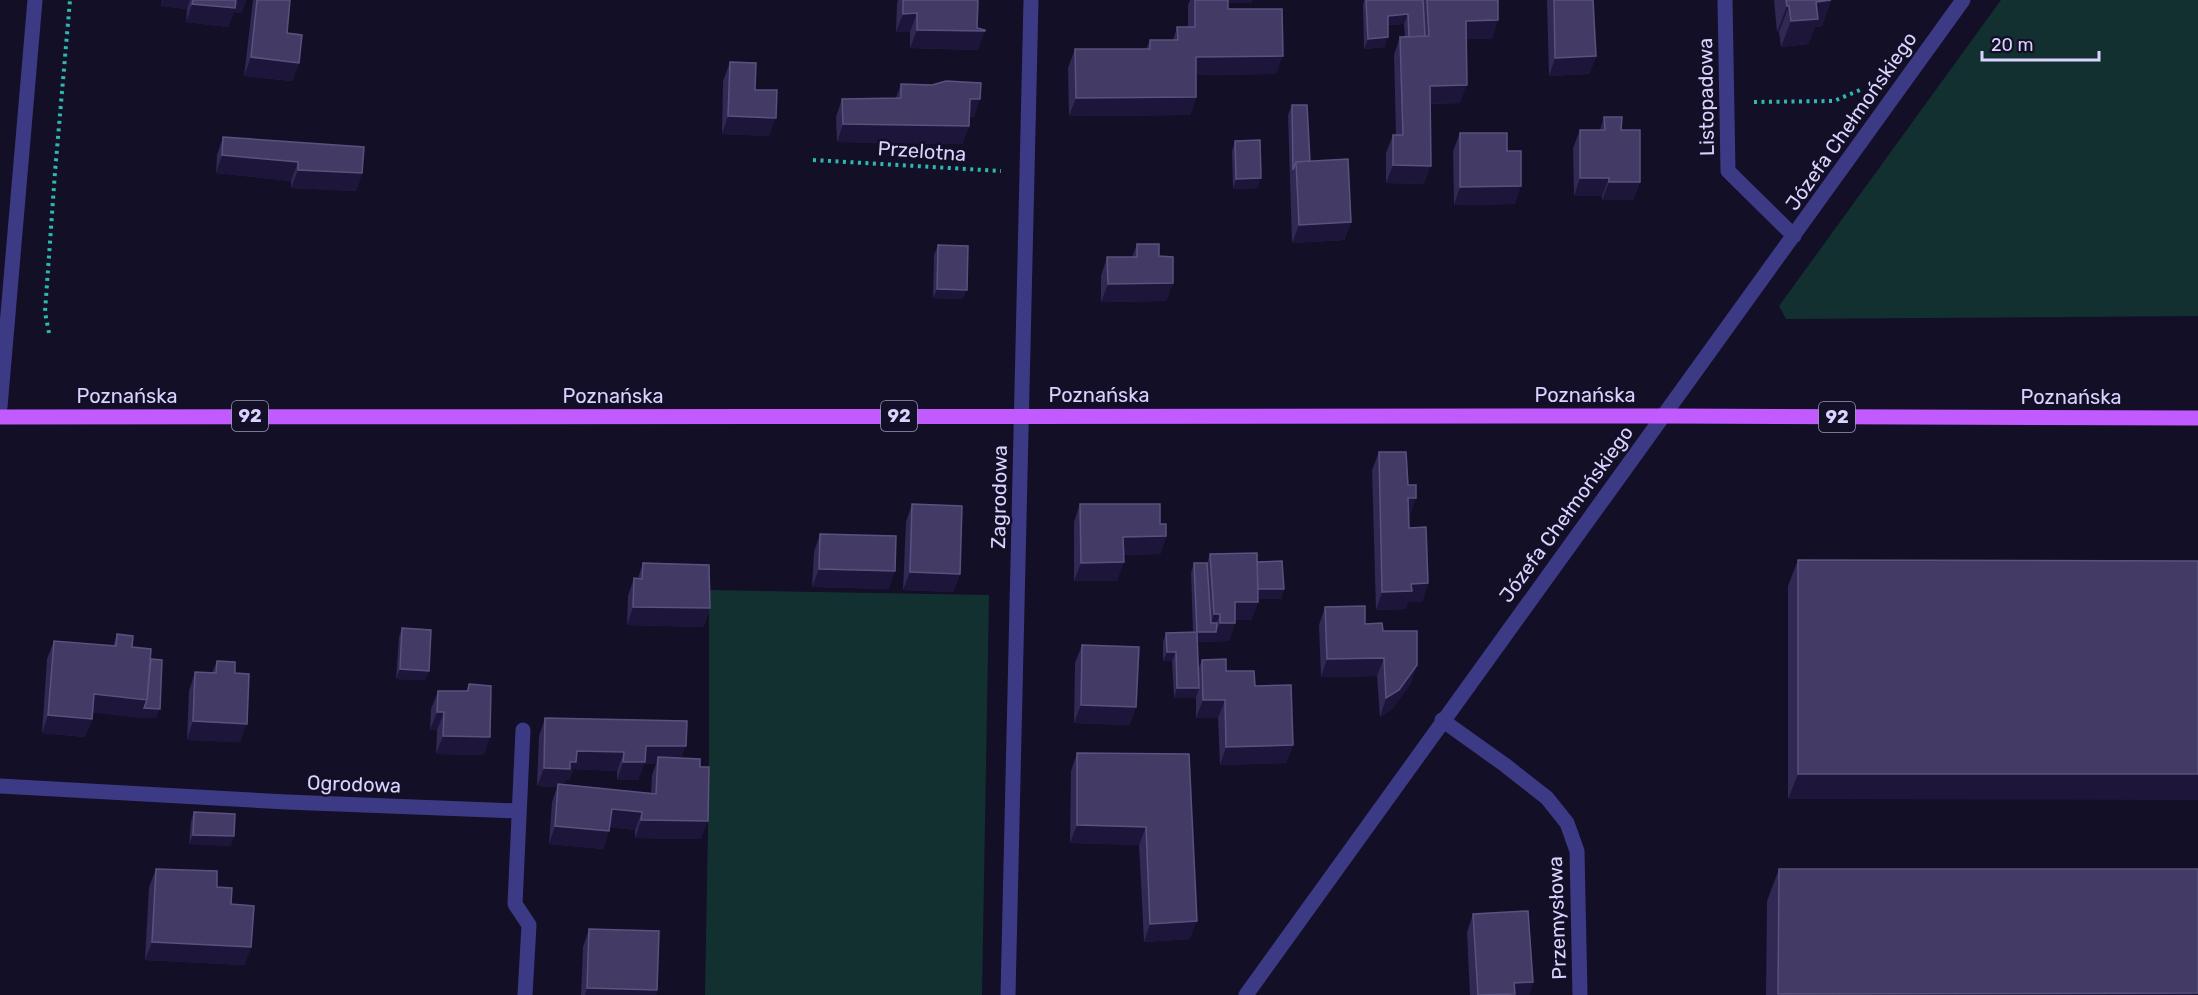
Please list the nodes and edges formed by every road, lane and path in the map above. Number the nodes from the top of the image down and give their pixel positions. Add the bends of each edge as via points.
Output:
1 (35, 0) edge
2 (70, 0) edge
3 (1031, 0) edge
4 (1725, 0) edge
5 (1962, 0) edge
6 (1860, 90) dead end
7 (1727, 102) junction
8 (813, 160) dead end
9 (1029, 173) junction
10 (1794, 236) junction
11 (49, 333) dead end
12 (0, 407) edge
13 (1022, 416) junction
14 (1664, 416) junction
15 (0, 417) edge
16 (2198, 418) edge
17 (1442, 720) junction
18 (523, 730) dead end
19 (0, 786) edge
20 (519, 811) junction
21 (525, 995) edge
22 (1008, 995) edge
23 (1246, 995) edge
24 (1580, 995) edge

1 - 12 street
2 - 11 path via 45,312
3 - 9 street, Zagrodowa
4 - 7 street, Listopadowa
5 - 10 street, Józefa Chełmońskiego
6 - 7 path via 1834,101
7 - 10 street, Listopadowa via 1728,171
8 - 9 path, Przelotna
9 - 13 street, Zagrodowa
10 - 14 street, Józefa Chełmońskiego
13 - 14 main road, Poznańska / 92
13 - 15 main road, Poznańska / 92
13 - 22 street, Zagrodowa
14 - 16 main road, Poznańska / 92
14 - 17 street, Józefa Chełmońskiego
17 - 23 street, Józefa Chełmońskiego
17 - 24 street, Przemysłowa via 1547,798 1567,823 1577,851
18 - 20 street
19 - 20 street, Ogrodowa
20 - 21 street via 515,904 529,925

